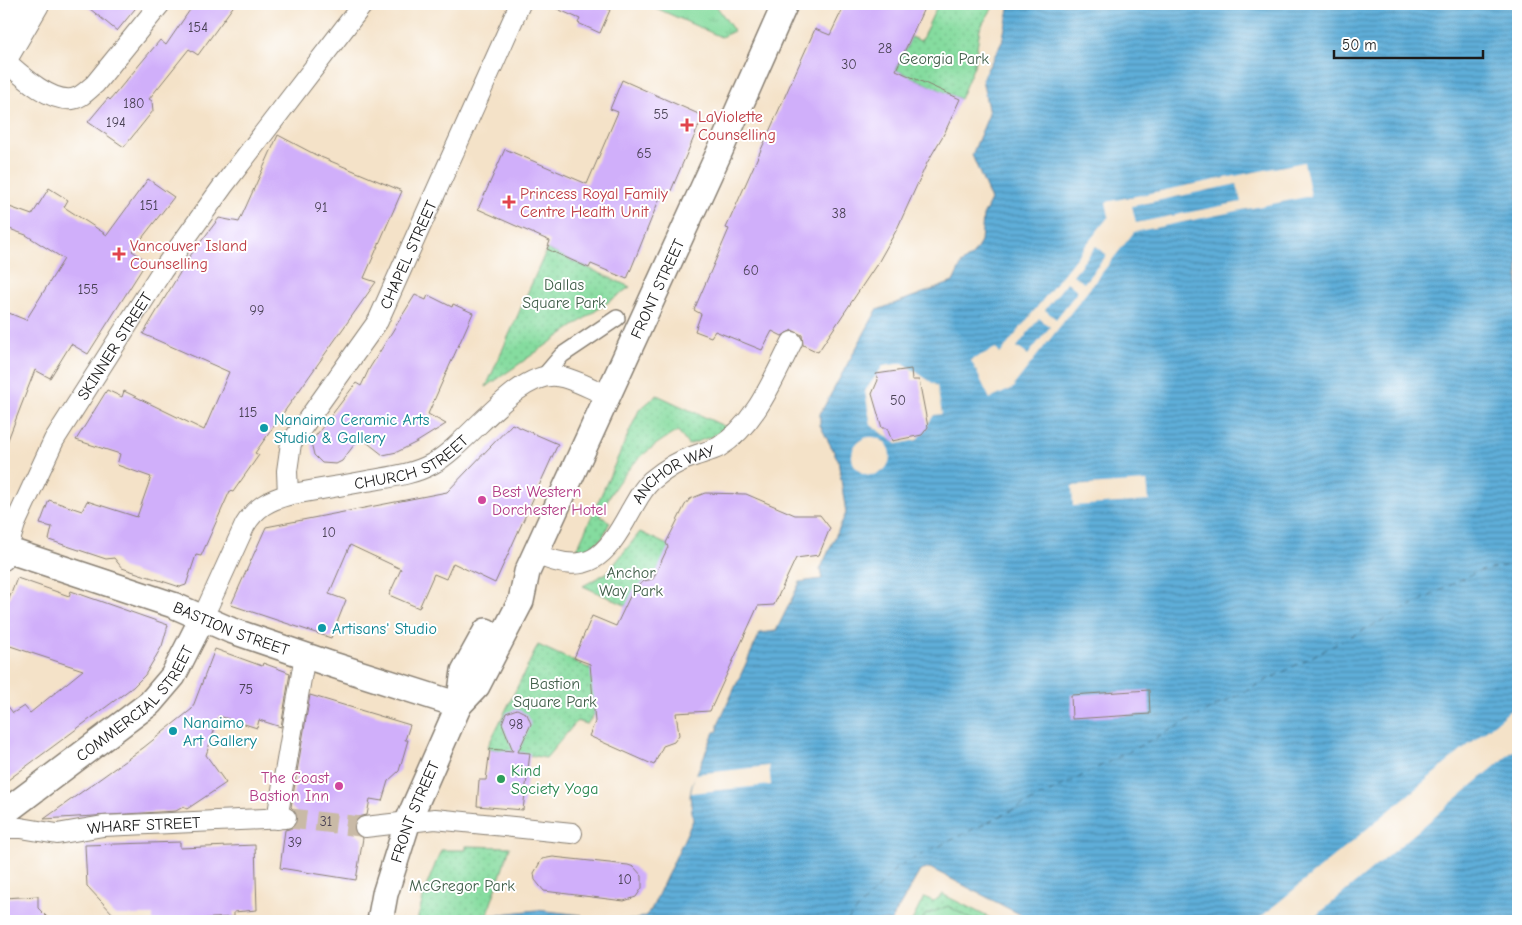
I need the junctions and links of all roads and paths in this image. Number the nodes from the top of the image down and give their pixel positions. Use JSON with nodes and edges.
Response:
{"nodes":[{"id":1,"x":6,"y":4,"type":"edge"},
{"id":2,"x":35,"y":4,"type":"edge"},
{"id":3,"x":160,"y":4,"type":"edge"},
{"id":4,"x":363,"y":4,"type":"edge"},
{"id":5,"x":520,"y":4,"type":"edge"},
{"id":6,"x":785,"y":4,"type":"edge"},
{"id":7,"x":4,"y":41,"type":"edge"},
{"id":8,"x":4,"y":59,"type":"edge"},
{"id":9,"x":617,"y":318,"type":"dead end"},
{"id":10,"x":792,"y":342,"type":"dead end"},
{"id":11,"x":544,"y":376,"type":"junction"},
{"id":12,"x":606,"y":395,"type":"junction"},
{"id":13,"x":288,"y":494,"type":"junction"},
{"id":14,"x":257,"y":509,"type":"joint"},
{"id":15,"x":5,"y":553,"type":"edge"},
{"id":16,"x":531,"y":563,"type":"junction"},
{"id":17,"x":203,"y":617,"type":"junction"},
{"id":18,"x":304,"y":655,"type":"junction"},
{"id":19,"x":459,"y":705,"type":"junction"},
{"id":20,"x":4,"y":813,"type":"edge"},
{"id":21,"x":408,"y":821,"type":"junction"},
{"id":22,"x":365,"y":827,"type":"tunnel mouth"},
{"id":23,"x":4,"y":828,"type":"edge"},
{"id":24,"x":572,"y":832,"type":"dead end"},
{"id":25,"x":380,"y":921,"type":"edge"}],
"edges":[{"from":1,"to":7,"type":"highway"},
{"from":2,"to":8,"type":"highway"},
{"from":3,"to":8,"type":"street"},
{"from":4,"to":15,"type":"street","name":"SKINNER STREET"},
{"from":5,"to":13,"type":"street","name":"CHAPEL STREET"},
{"from":6,"to":12,"type":"street","name":"FRONT STREET"},
{"from":9,"to":11,"type":"street","name":"CHURCH STREET"},
{"from":10,"to":16,"type":"street","name":"ANCHOR WAY"},
{"from":11,"to":12,"type":"street"},
{"from":11,"to":13,"type":"street","name":"CHURCH STREET"},
{"from":12,"to":16,"type":"street","name":"FRONT STREET"},
{"from":13,"to":14,"type":"street","name":"CHURCH STREET"},
{"from":14,"to":17,"type":"street","name":"COMMERCIAL STREET"},
{"from":15,"to":17,"type":"street","name":"BASTION STREET"},
{"from":16,"to":19,"type":"street","name":"FRONT STREET"},
{"from":17,"to":18,"type":"street","name":"BASTION STREET"},
{"from":17,"to":20,"type":"street","name":"COMMERCIAL STREET"},
{"from":18,"to":19,"type":"street","name":"BASTION STREET"},
{"from":18,"to":23,"type":"street","name":"WHARF STREET"},
{"from":19,"to":21,"type":"street","name":"FRONT STREET"},
{"from":21,"to":22,"type":"street"},
{"from":21,"to":24,"type":"street"},
{"from":21,"to":25,"type":"street","name":"FRONT STREET"}]}
